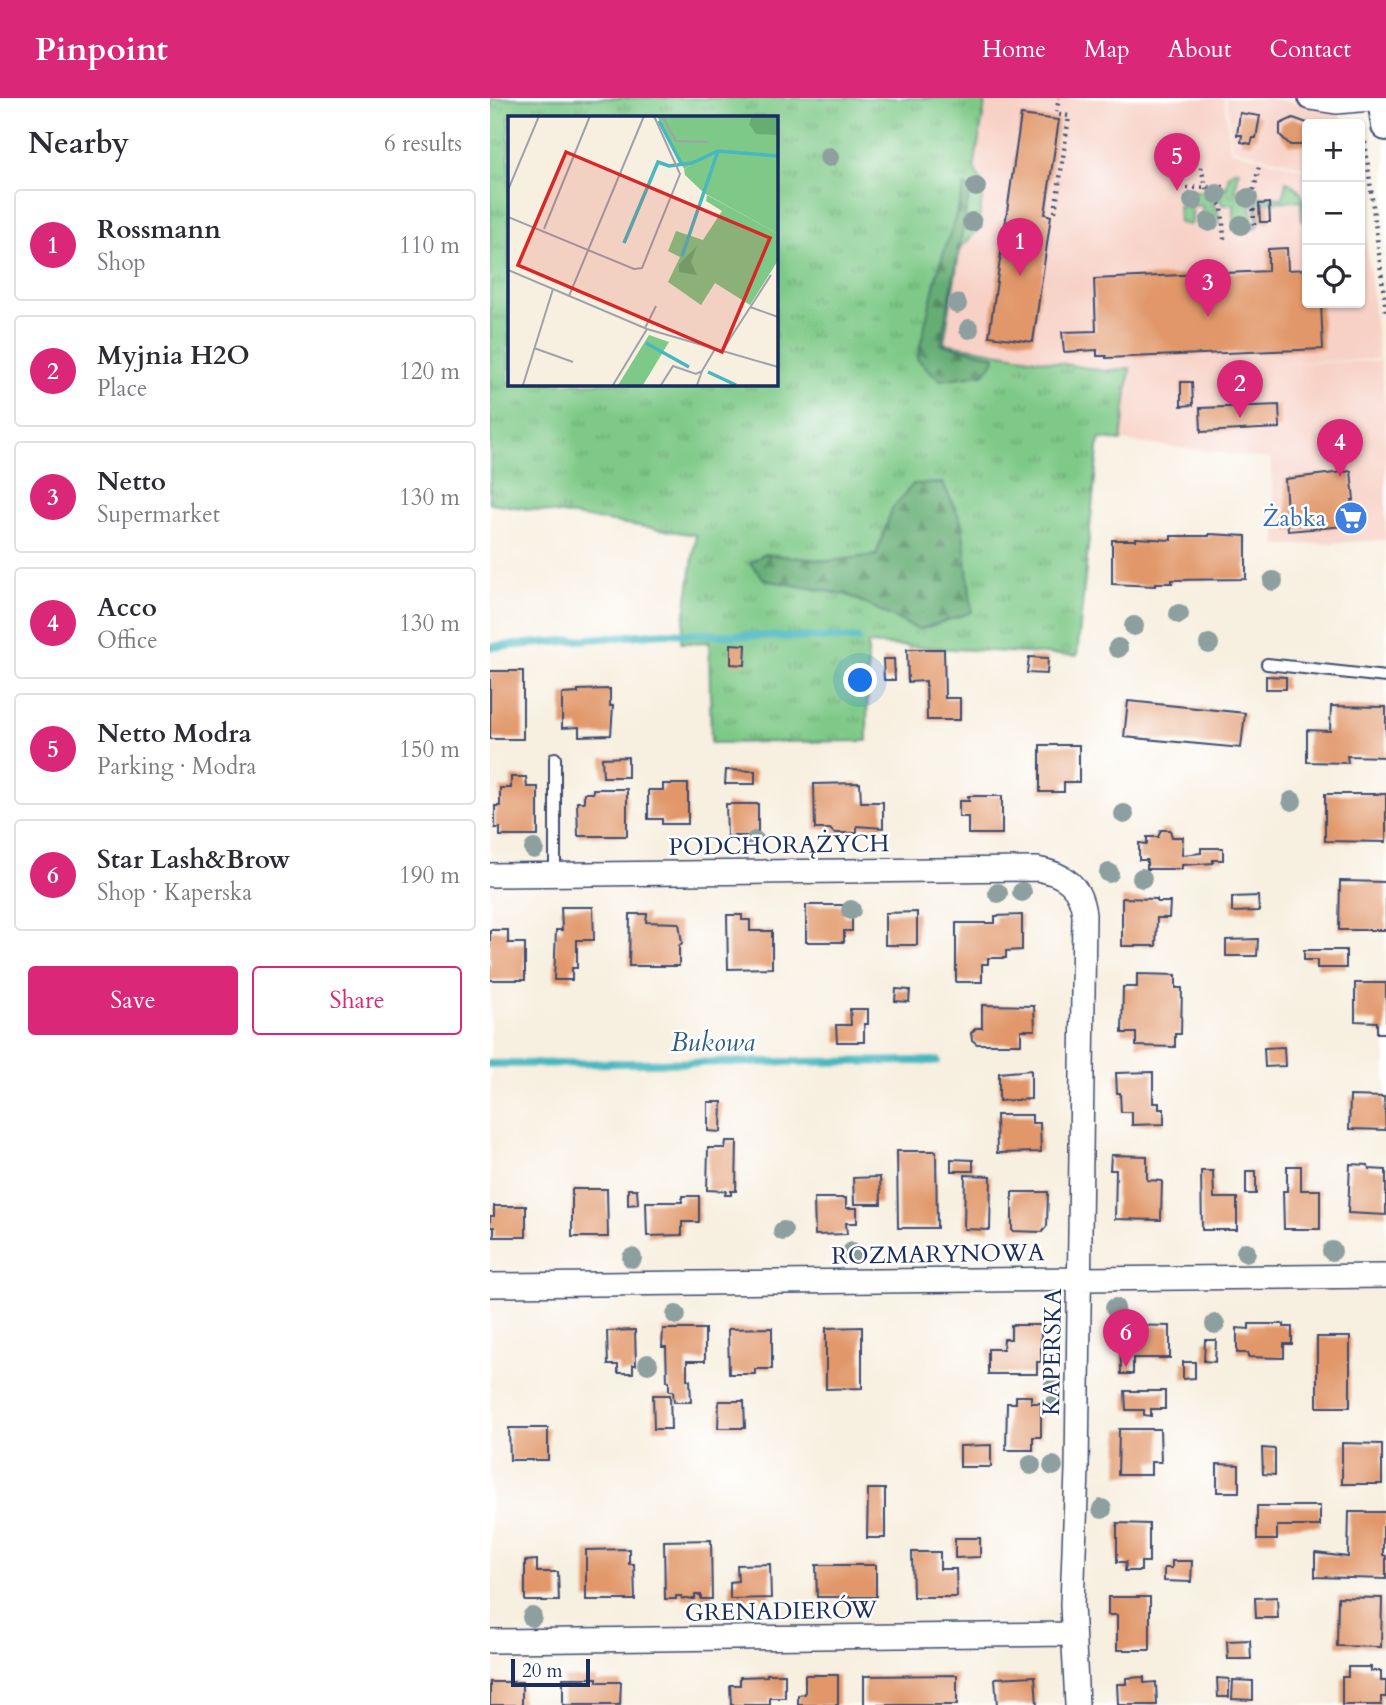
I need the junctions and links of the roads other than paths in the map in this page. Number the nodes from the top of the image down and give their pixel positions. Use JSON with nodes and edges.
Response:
{"nodes":[{"id":1,"x":1310,"y":98,"type":"edge"},
{"id":2,"x":1382,"y":98,"type":"edge"},
{"id":3,"x":1375,"y":134,"type":"edge"},
{"id":4,"x":1267,"y":664,"type":"dead end"},
{"id":5,"x":1386,"y":677,"type":"edge"},
{"id":6,"x":555,"y":758,"type":"dead end"},
{"id":7,"x":490,"y":874,"type":"edge"},
{"id":8,"x":555,"y":874,"type":"junction"},
{"id":9,"x":1066,"y":880,"type":"joint"},
{"id":10,"x":1386,"y":1276,"type":"edge"},
{"id":11,"x":1079,"y":1279,"type":"junction"},
{"id":12,"x":490,"y":1285,"type":"edge"},
{"id":13,"x":1073,"y":1634,"type":"junction"},
{"id":14,"x":490,"y":1641,"type":"edge"},
{"id":15,"x":1077,"y":1705,"type":"edge"}],
"edges":[{"from":1,"to":2,"type":"street"},
{"from":2,"to":3,"type":"street"},
{"from":4,"to":5,"type":"lane"},
{"from":6,"to":8,"type":"lane"},
{"from":7,"to":8,"type":"street","name":"PODCHORĄŻYCH"},
{"from":8,"to":9,"type":"street","name":"PODCHORĄŻYCH"},
{"from":9,"to":11,"type":"street","name":"KAPERSKA"},
{"from":10,"to":11,"type":"street","name":"ROZMARYNOWA"},
{"from":11,"to":12,"type":"street","name":"ROZMARYNOWA"},
{"from":11,"to":13,"type":"street","name":"KAPERSKA"},
{"from":13,"to":14,"type":"street","name":"GRENADIERÓW"},
{"from":13,"to":15,"type":"street","name":"KAPERSKA"}]}
